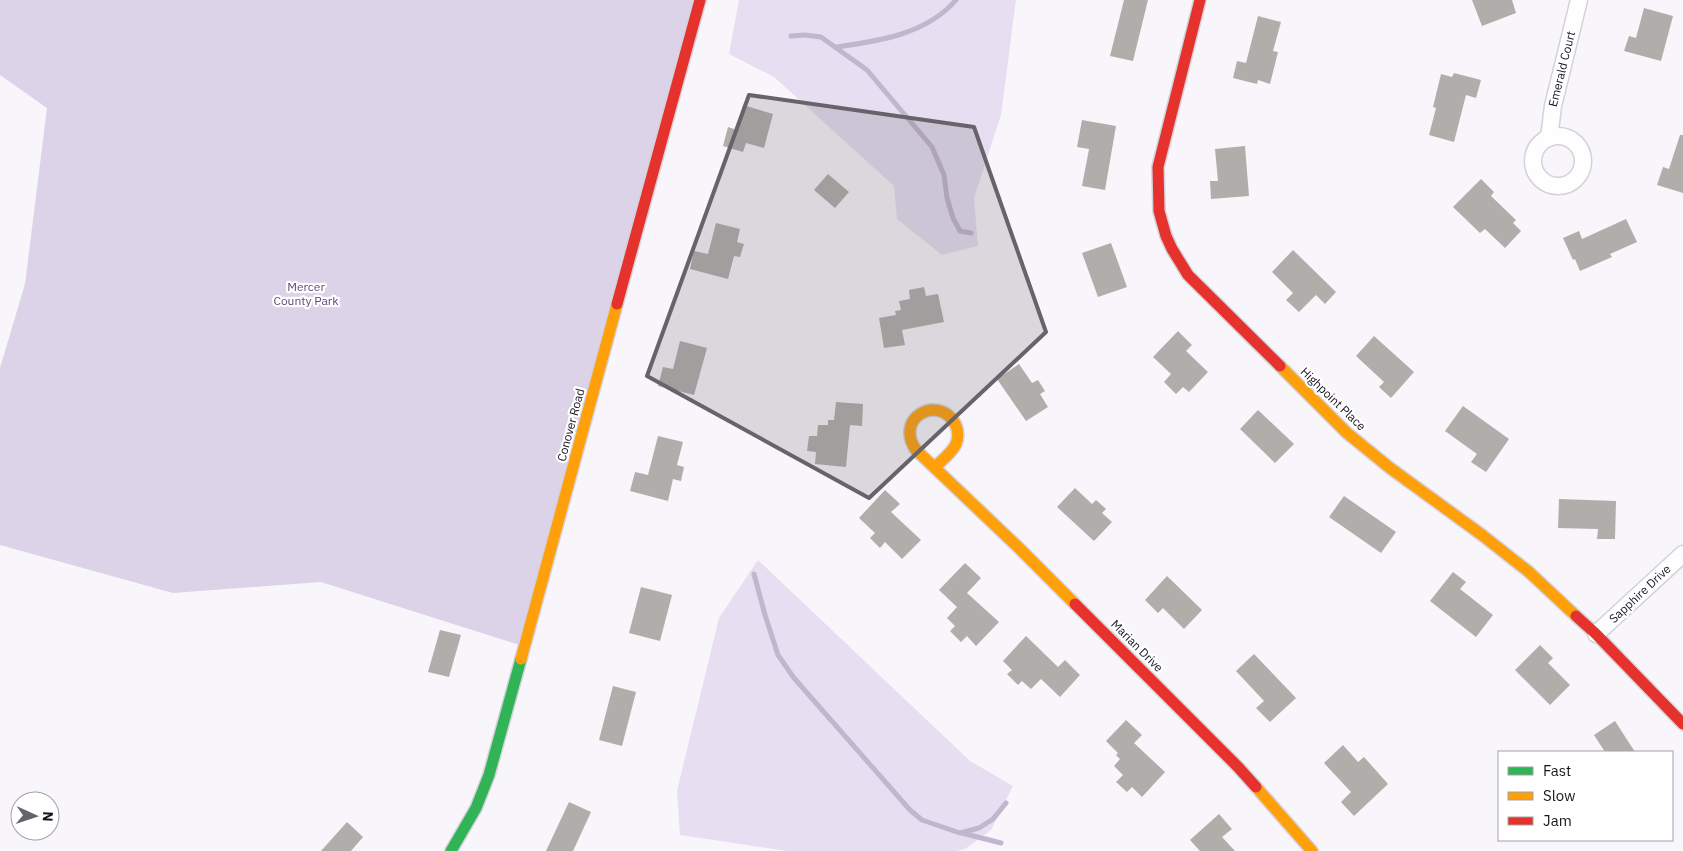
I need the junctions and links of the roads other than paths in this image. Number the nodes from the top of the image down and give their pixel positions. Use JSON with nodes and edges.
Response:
{"nodes":[{"id":1,"x":700,"y":0,"type":"edge"},
{"id":2,"x":1200,"y":0,"type":"edge"},
{"id":3,"x":1579,"y":0,"type":"edge"},
{"id":4,"x":1549,"y":138,"type":"dead end"},
{"id":5,"x":935,"y":467,"type":"junction"},
{"id":6,"x":1683,"y":554,"type":"edge"},
{"id":7,"x":1596,"y":634,"type":"junction"},
{"id":8,"x":1683,"y":724,"type":"edge"},
{"id":9,"x":451,"y":851,"type":"edge"},
{"id":10,"x":1312,"y":851,"type":"edge"}],
"edges":[{"from":1,"to":9,"type":"street","name":"Conover Road"},
{"from":2,"to":7,"type":"street","name":"Highpoint Place"},
{"from":3,"to":4,"type":"street","name":"Emerald Court"},
{"from":5,"to":5,"type":"street","name":"Marian Drive"},
{"from":5,"to":10,"type":"street","name":"Marian Drive"},
{"from":6,"to":7,"type":"street","name":"Sapphire Drive"},
{"from":7,"to":8,"type":"street","name":"Highpoint Place"}]}
